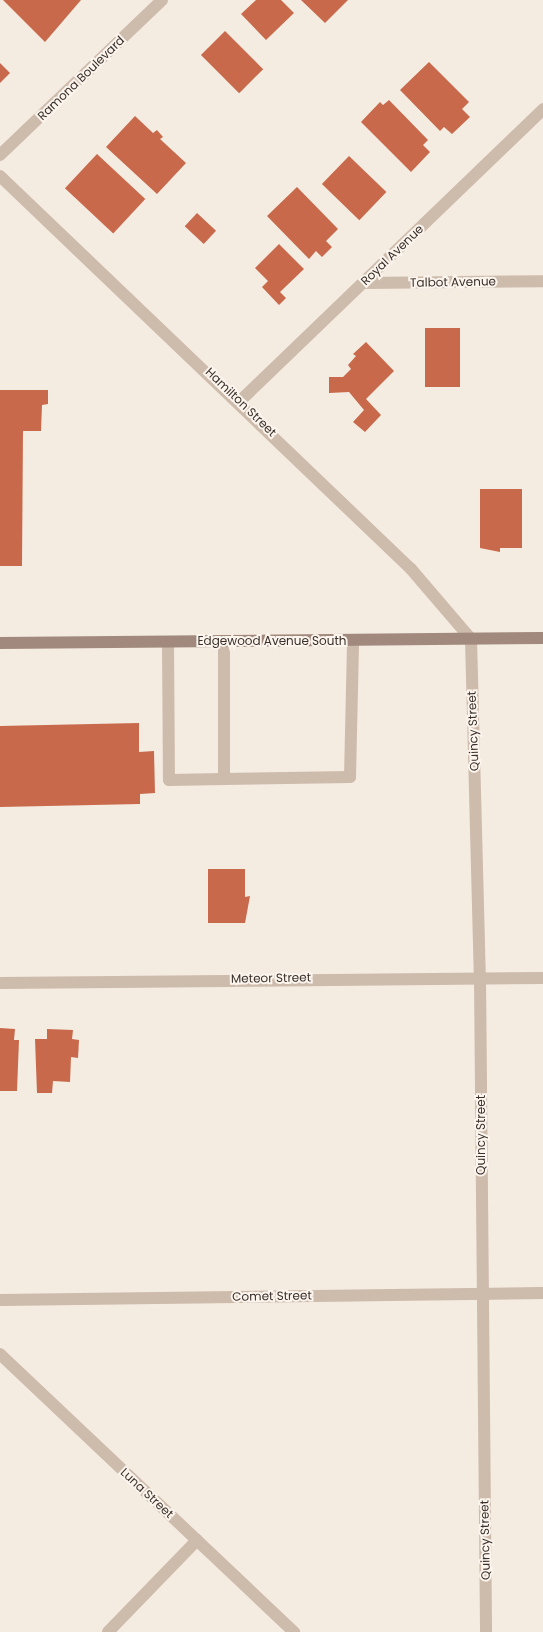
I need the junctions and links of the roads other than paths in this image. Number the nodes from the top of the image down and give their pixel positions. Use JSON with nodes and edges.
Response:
{"nodes":[{"id":1,"x":162,"y":0,"type":"edge"},
{"id":2,"x":543,"y":109,"type":"edge"},
{"id":3,"x":0,"y":155,"type":"edge"},
{"id":4,"x":0,"y":176,"type":"edge"},
{"id":5,"x":543,"y":280,"type":"edge"},
{"id":6,"x":364,"y":283,"type":"junction"},
{"id":7,"x":240,"y":401,"type":"junction"},
{"id":8,"x":543,"y":638,"type":"edge"},
{"id":9,"x":471,"y":639,"type":"junction"},
{"id":10,"x":353,"y":640,"type":"junction"},
{"id":11,"x":224,"y":641,"type":"junction"},
{"id":12,"x":168,"y":642,"type":"junction"},
{"id":13,"x":0,"y":643,"type":"edge"},
{"id":14,"x":224,"y":780,"type":"junction"},
{"id":15,"x":480,"y":978,"type":"junction"},
{"id":16,"x":543,"y":978,"type":"edge"},
{"id":17,"x":0,"y":983,"type":"edge"},
{"id":18,"x":543,"y":1293,"type":"edge"},
{"id":19,"x":482,"y":1294,"type":"junction"},
{"id":20,"x":0,"y":1300,"type":"edge"},
{"id":21,"x":0,"y":1354,"type":"edge"},
{"id":22,"x":197,"y":1540,"type":"junction"},
{"id":23,"x":108,"y":1632,"type":"edge"},
{"id":24,"x":294,"y":1632,"type":"edge"},
{"id":25,"x":486,"y":1632,"type":"edge"}],
"edges":[{"from":1,"to":3,"type":"street","name":"Ramona Boulevard"},
{"from":2,"to":6,"type":"street","name":"Royal Avenue"},
{"from":4,"to":7,"type":"street","name":"Hamilton Street"},
{"from":5,"to":6,"type":"street","name":"Talbot Avenue"},
{"from":6,"to":7,"type":"street","name":"Royal Avenue"},
{"from":7,"to":9,"type":"street","name":"Hamilton Street"},
{"from":8,"to":9,"type":"main road","name":"Edgewood Avenue South"},
{"from":9,"to":10,"type":"main road","name":"Edgewood Avenue South"},
{"from":9,"to":15,"type":"street","name":"Quincy Street"},
{"from":10,"to":11,"type":"main road","name":"Edgewood Avenue South"},
{"from":10,"to":14,"type":"street"},
{"from":11,"to":12,"type":"main road","name":"Edgewood Avenue South"},
{"from":11,"to":14,"type":"street"},
{"from":12,"to":13,"type":"main road","name":"Edgewood Avenue South"},
{"from":12,"to":14,"type":"street"},
{"from":15,"to":16,"type":"street","name":"Meteor Street"},
{"from":15,"to":17,"type":"street","name":"Meteor Street"},
{"from":15,"to":19,"type":"street","name":"Quincy Street"},
{"from":18,"to":19,"type":"street","name":"Comet Street"},
{"from":19,"to":20,"type":"street","name":"Comet Street"},
{"from":19,"to":25,"type":"street","name":"Quincy Street"},
{"from":21,"to":22,"type":"street","name":"Luna Street"},
{"from":22,"to":23,"type":"street"},
{"from":22,"to":24,"type":"street","name":"Luna Street"}]}
